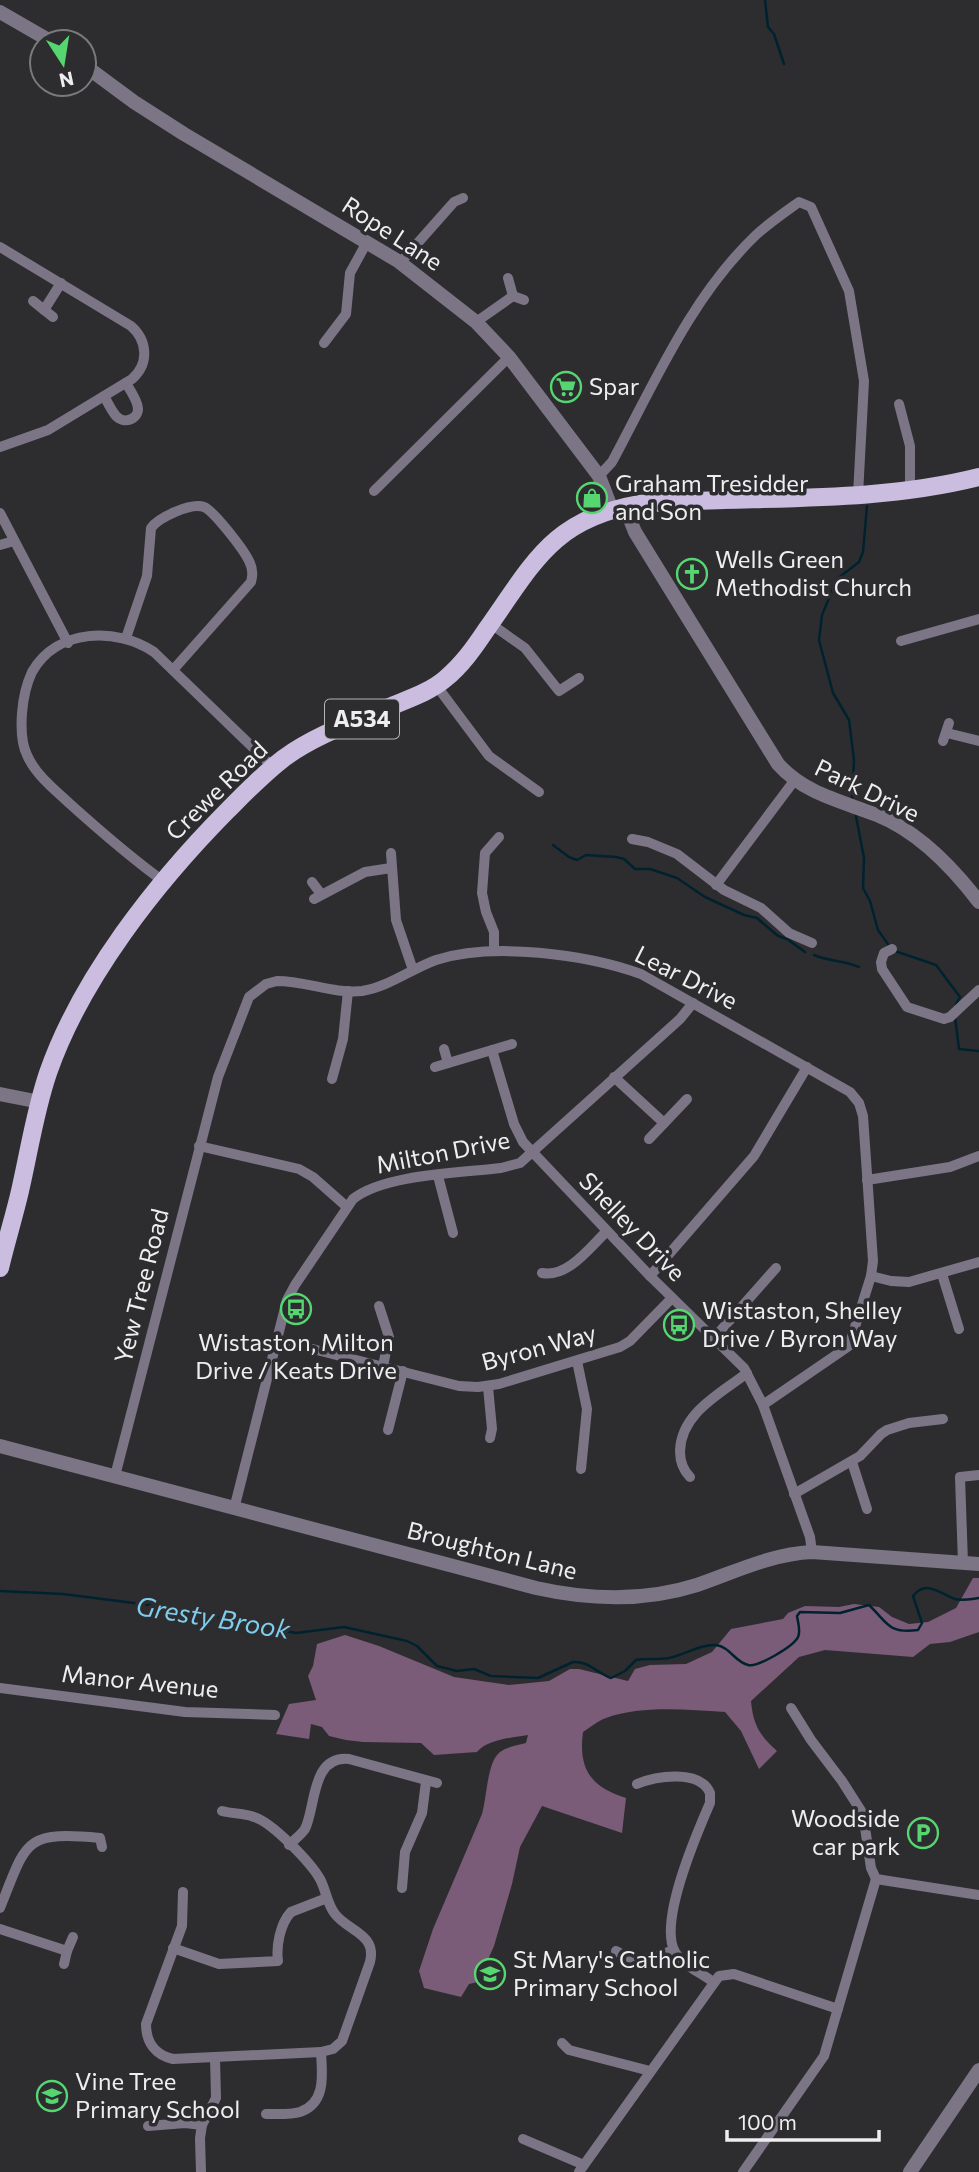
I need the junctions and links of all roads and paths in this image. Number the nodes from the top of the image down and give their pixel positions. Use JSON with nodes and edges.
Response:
{"nodes":[{"id":1,"x":0,"y":12,"type":"edge"},
{"id":2,"x":28,"y":28,"type":"edge"},
{"id":3,"x":98,"y":75,"type":"edge"},
{"id":4,"x":463,"y":198,"type":"dead end"},
{"id":5,"x":367,"y":242,"type":"junction"},
{"id":6,"x":0,"y":247,"type":"edge"},
{"id":7,"x":400,"y":262,"type":"junction"},
{"id":8,"x":508,"y":278,"type":"dead end"},
{"id":9,"x":61,"y":283,"type":"junction"},
{"id":10,"x":33,"y":301,"type":"dead end"},
{"id":11,"x":476,"y":322,"type":"junction"},
{"id":12,"x":324,"y":343,"type":"dead end"},
{"id":13,"x":509,"y":357,"type":"junction"},
{"id":14,"x":126,"y":383,"type":"junction"},
{"id":15,"x":104,"y":396,"type":"junction"},
{"id":16,"x":899,"y":404,"type":"dead end"},
{"id":17,"x":0,"y":447,"type":"edge"},
{"id":18,"x":599,"y":476,"type":"junction"},
{"id":19,"x":979,"y":477,"type":"edge"},
{"id":20,"x":374,"y":491,"type":"dead end"},
{"id":21,"x":910,"y":491,"type":"junction"},
{"id":22,"x":858,"y":495,"type":"junction"},
{"id":23,"x":618,"y":508,"type":"junction"},
{"id":24,"x":0,"y":513,"type":"edge"},
{"id":25,"x":14,"y":541,"type":"junction"},
{"id":26,"x":0,"y":545,"type":"edge"},
{"id":27,"x":979,"y":619,"type":"edge"},
{"id":28,"x":491,"y":624,"type":"junction"},
{"id":29,"x":125,"y":638,"type":"junction"},
{"id":30,"x":901,"y":641,"type":"dead end"},
{"id":31,"x":68,"y":643,"type":"junction"},
{"id":32,"x":173,"y":670,"type":"junction"},
{"id":33,"x":579,"y":678,"type":"dead end"},
{"id":34,"x":436,"y":685,"type":"junction"},
{"id":35,"x":946,"y":733,"type":"dead end"},
{"id":36,"x":979,"y":741,"type":"edge"},
{"id":37,"x":273,"y":767,"type":"junction"},
{"id":38,"x":794,"y":781,"type":"junction"},
{"id":39,"x":539,"y":792,"type":"dead end"},
{"id":40,"x":493,"y":838,"type":"dead end"},
{"id":41,"x":632,"y":839,"type":"dead end"},
{"id":42,"x":391,"y":853,"type":"dead end"},
{"id":43,"x":391,"y":868,"type":"junction"},
{"id":44,"x":163,"y":881,"type":"junction"},
{"id":45,"x":312,"y":882,"type":"dead end"},
{"id":46,"x":716,"y":885,"type":"junction"},
{"id":47,"x":979,"y":902,"type":"edge"},
{"id":48,"x":813,"y":943,"type":"dead end"},
{"id":49,"x":892,"y":949,"type":"dead end"},
{"id":50,"x":494,"y":951,"type":"junction"},
{"id":51,"x":413,"y":970,"type":"junction"},
{"id":52,"x":979,"y":990,"type":"edge"},
{"id":53,"x":348,"y":991,"type":"junction"},
{"id":54,"x":692,"y":1003,"type":"junction"},
{"id":55,"x":512,"y":1044,"type":"dead end"},
{"id":56,"x":444,"y":1049,"type":"dead end"},
{"id":57,"x":492,"y":1051,"type":"junction"},
{"id":58,"x":448,"y":1063,"type":"junction"},
{"id":59,"x":435,"y":1066,"type":"dead end"},
{"id":60,"x":807,"y":1067,"type":"junction"},
{"id":61,"x":614,"y":1077,"type":"junction"},
{"id":62,"x":332,"y":1079,"type":"dead end"},
{"id":63,"x":0,"y":1094,"type":"edge"},
{"id":64,"x":687,"y":1099,"type":"dead end"},
{"id":65,"x":40,"y":1102,"type":"junction"},
{"id":66,"x":210,"y":1106,"type":"joint"},
{"id":67,"x":664,"y":1123,"type":"junction"},
{"id":68,"x":649,"y":1139,"type":"dead end"},
{"id":69,"x":199,"y":1146,"type":"junction"},
{"id":70,"x":531,"y":1152,"type":"junction"},
{"id":71,"x":979,"y":1156,"type":"edge"},
{"id":72,"x":438,"y":1176,"type":"junction"},
{"id":73,"x":867,"y":1180,"type":"junction"},
{"id":74,"x":348,"y":1207,"type":"junction"},
{"id":75,"x":607,"y":1231,"type":"junction"},
{"id":76,"x":453,"y":1233,"type":"dead end"},
{"id":77,"x":979,"y":1262,"type":"edge"},
{"id":78,"x":0,"y":1268,"type":"edge"},
{"id":79,"x":776,"y":1268,"type":"dead end"},
{"id":80,"x":542,"y":1273,"type":"dead end"},
{"id":81,"x":942,"y":1273,"type":"junction"},
{"id":82,"x":650,"y":1276,"type":"junction"},
{"id":83,"x":871,"y":1276,"type":"junction"},
{"id":84,"x":672,"y":1298,"type":"junction"},
{"id":85,"x":378,"y":1312,"type":"dead end"},
{"id":86,"x":959,"y":1329,"type":"dead end"},
{"id":87,"x":714,"y":1338,"type":"junction"},
{"id":88,"x":277,"y":1340,"type":"junction"},
{"id":89,"x":578,"y":1361,"type":"junction"},
{"id":90,"x":383,"y":1366,"type":"junction"},
{"id":91,"x":403,"y":1371,"type":"junction"},
{"id":92,"x":747,"y":1373,"type":"junction"},
{"id":93,"x":488,"y":1387,"type":"junction"},
{"id":94,"x":762,"y":1405,"type":"junction"},
{"id":95,"x":943,"y":1419,"type":"dead end"},
{"id":96,"x":388,"y":1430,"type":"dead end"},
{"id":97,"x":489,"y":1438,"type":"dead end"},
{"id":98,"x":0,"y":1446,"type":"edge"},
{"id":99,"x":852,"y":1462,"type":"junction"},
{"id":100,"x":580,"y":1469,"type":"dead end"},
{"id":101,"x":684,"y":1475,"type":"dead end"},
{"id":102,"x":979,"y":1475,"type":"edge"},
{"id":103,"x":115,"y":1476,"type":"junction"},
{"id":104,"x":794,"y":1494,"type":"junction"},
{"id":105,"x":234,"y":1509,"type":"junction"},
{"id":106,"x":867,"y":1509,"type":"dead end"},
{"id":107,"x":812,"y":1552,"type":"junction"},
{"id":108,"x":963,"y":1563,"type":"junction"},
{"id":109,"x":979,"y":1564,"type":"edge"},
{"id":110,"x":0,"y":1688,"type":"edge"},
{"id":111,"x":791,"y":1708,"type":"dead end"},
{"id":112,"x":275,"y":1715,"type":"dead end"},
{"id":113,"x":637,"y":1784,"type":"dead end"},
{"id":114,"x":222,"y":1811,"type":"dead end"},
{"id":115,"x":102,"y":1838,"type":"dead end"},
{"id":116,"x":289,"y":1845,"type":"junction"},
{"id":117,"x":876,"y":1879,"type":"junction"},
{"id":118,"x":402,"y":1888,"type":"dead end"},
{"id":119,"x":183,"y":1892,"type":"dead end"},
{"id":120,"x":979,"y":1895,"type":"edge"},
{"id":121,"x":327,"y":1898,"type":"junction"},
{"id":122,"x":0,"y":1908,"type":"edge"},
{"id":123,"x":0,"y":1928,"type":"edge"},
{"id":124,"x":73,"y":1937,"type":"dead end"},
{"id":125,"x":173,"y":1948,"type":"junction"},
{"id":126,"x":674,"y":1950,"type":"junction"},
{"id":127,"x":67,"y":1951,"type":"junction"},
{"id":128,"x":616,"y":1951,"type":"dead end"},
{"id":129,"x":278,"y":1961,"type":"junction"},
{"id":130,"x":64,"y":1964,"type":"dead end"},
{"id":131,"x":290,"y":1965,"type":"dead end"},
{"id":132,"x":713,"y":1982,"type":"junction"},
{"id":133,"x":838,"y":2009,"type":"junction"},
{"id":134,"x":562,"y":2043,"type":"dead end"},
{"id":135,"x":321,"y":2052,"type":"junction"},
{"id":136,"x":215,"y":2057,"type":"junction"},
{"id":137,"x":979,"y":2070,"type":"edge"},
{"id":138,"x":650,"y":2071,"type":"junction"},
{"id":139,"x":266,"y":2114,"type":"dead end"},
{"id":140,"x":202,"y":2125,"type":"junction"},
{"id":141,"x":148,"y":2126,"type":"dead end"},
{"id":142,"x":523,"y":2139,"type":"dead end"},
{"id":143,"x":582,"y":2169,"type":"edge"},
{"id":144,"x":201,"y":2172,"type":"edge"},
{"id":145,"x":743,"y":2172,"type":"edge"},
{"id":146,"x":910,"y":2172,"type":"edge"}],
"edges":[{"from":1,"to":2,"type":"street"},
{"from":3,"to":5,"type":"street","name":"Rope Lane"},
{"from":4,"to":7,"type":"street"},
{"from":5,"to":7,"type":"street","name":"Rope Lane"},
{"from":5,"to":12,"type":"street"},
{"from":6,"to":9,"type":"street"},
{"from":7,"to":11,"type":"street","name":"Rope Lane"},
{"from":8,"to":11,"type":"street"},
{"from":9,"to":10,"type":"street"},
{"from":9,"to":14,"type":"street"},
{"from":11,"to":13,"type":"street","name":"Rope Lane"},
{"from":13,"to":18,"type":"street","name":"Rope Lane"},
{"from":13,"to":20,"type":"street"},
{"from":14,"to":15,"type":"street"},
{"from":14,"to":15,"type":"street"},
{"from":15,"to":17,"type":"street"},
{"from":16,"to":21,"type":"street"},
{"from":18,"to":22,"type":"street"},
{"from":18,"to":23,"type":"street","name":"Rope Lane"},
{"from":19,"to":21,"type":"main road","name":"Crewe Road","number":"A534"},
{"from":21,"to":22,"type":"main road","name":"Crewe Road","number":"A534"},
{"from":22,"to":23,"type":"main road","name":"Crewe Road","number":"A534"},
{"from":23,"to":28,"type":"main road","name":"Crewe Road","number":"A534"},
{"from":23,"to":38,"type":"street","name":"Rope Lane"},
{"from":24,"to":25,"type":"street"},
{"from":25,"to":26,"type":"street"},
{"from":25,"to":31,"type":"street"},
{"from":27,"to":30,"type":"street"},
{"from":28,"to":33,"type":"street"},
{"from":28,"to":34,"type":"main road","name":"Crewe Road","number":"A534"},
{"from":29,"to":31,"type":"street"},
{"from":29,"to":32,"type":"street"},
{"from":29,"to":32,"type":"street"},
{"from":31,"to":44,"type":"street"},
{"from":32,"to":37,"type":"street"},
{"from":34,"to":37,"type":"main road","name":"Crewe Road","number":"A534"},
{"from":34,"to":39,"type":"street"},
{"from":35,"to":36,"type":"street"},
{"from":37,"to":44,"type":"main road","name":"Crewe Road","number":"A534"},
{"from":38,"to":46,"type":"street"},
{"from":38,"to":47,"type":"street","name":"Park Drive"},
{"from":40,"to":50,"type":"street"},
{"from":41,"to":46,"type":"street"},
{"from":42,"to":43,"type":"street"},
{"from":43,"to":45,"type":"street"},
{"from":43,"to":51,"type":"street"},
{"from":44,"to":65,"type":"main road","name":"Crewe Road","number":"A534"},
{"from":46,"to":48,"type":"street"},
{"from":49,"to":52,"type":"street"},
{"from":50,"to":51,"type":"street","name":"Lear Drive"},
{"from":50,"to":54,"type":"street","name":"Lear Drive"},
{"from":51,"to":53,"type":"street","name":"Lear Drive"},
{"from":53,"to":62,"type":"street"},
{"from":53,"to":66,"type":"street","name":"Lear Drive"},
{"from":54,"to":60,"type":"street","name":"Lear Drive"},
{"from":54,"to":61,"type":"street","name":"Milton Drive"},
{"from":55,"to":57,"type":"street"},
{"from":56,"to":58,"type":"street"},
{"from":57,"to":58,"type":"street"},
{"from":57,"to":70,"type":"street","name":"Shelley Drive"},
{"from":58,"to":59,"type":"street"},
{"from":60,"to":73,"type":"street","name":"Lear Drive"},
{"from":60,"to":82,"type":"street"},
{"from":61,"to":67,"type":"street"},
{"from":61,"to":70,"type":"street","name":"Milton Drive"},
{"from":63,"to":65,"type":"street"},
{"from":64,"to":67,"type":"street"},
{"from":65,"to":78,"type":"main road","name":"Crewe Road","number":"A534"},
{"from":66,"to":69,"type":"street","name":"Yew Tree Road"},
{"from":67,"to":68,"type":"street"},
{"from":69,"to":74,"type":"street"},
{"from":69,"to":103,"type":"street","name":"Yew Tree Road"},
{"from":70,"to":72,"type":"street","name":"Milton Drive"},
{"from":70,"to":75,"type":"street","name":"Shelley Drive"},
{"from":71,"to":73,"type":"street"},
{"from":72,"to":74,"type":"street","name":"Milton Drive"},
{"from":72,"to":76,"type":"street"},
{"from":73,"to":83,"type":"street","name":"Lear Drive"},
{"from":74,"to":88,"type":"street","name":"Milton Drive"},
{"from":75,"to":80,"type":"street"},
{"from":75,"to":82,"type":"street","name":"Shelley Drive"},
{"from":77,"to":81,"type":"street"},
{"from":79,"to":87,"type":"street"},
{"from":81,"to":83,"type":"street"},
{"from":81,"to":86,"type":"street"},
{"from":82,"to":84,"type":"street","name":"Shelley Drive"},
{"from":83,"to":94,"type":"street","name":"Lear Drive"},
{"from":84,"to":87,"type":"street","name":"Shelley Drive"},
{"from":84,"to":89,"type":"street","name":"Byron Way"},
{"from":85,"to":90,"type":"street"},
{"from":87,"to":92,"type":"street","name":"Shelley Drive"},
{"from":88,"to":90,"type":"street","name":"Byron Way"},
{"from":88,"to":105,"type":"street","name":"Milton Drive"},
{"from":89,"to":93,"type":"street","name":"Byron Way"},
{"from":89,"to":100,"type":"street"},
{"from":90,"to":91,"type":"street","name":"Byron Way"},
{"from":91,"to":93,"type":"street","name":"Byron Way"},
{"from":91,"to":96,"type":"street"},
{"from":92,"to":94,"type":"street","name":"Shelley Drive"},
{"from":92,"to":101,"type":"street"},
{"from":93,"to":97,"type":"street"},
{"from":94,"to":104,"type":"street","name":"Shelley Drive"},
{"from":95,"to":99,"type":"street"},
{"from":98,"to":103,"type":"street","name":"Broughton Lane"},
{"from":99,"to":104,"type":"street"},
{"from":99,"to":106,"type":"street"},
{"from":102,"to":108,"type":"street"},
{"from":103,"to":105,"type":"street","name":"Broughton Lane"},
{"from":104,"to":107,"type":"street","name":"Shelley Drive"},
{"from":105,"to":107,"type":"street","name":"Broughton Lane"},
{"from":107,"to":108,"type":"street","name":"Broughton Lane"},
{"from":108,"to":109,"type":"street","name":"Broughton Lane"},
{"from":110,"to":112,"type":"street","name":"Manor Avenue"},
{"from":111,"to":117,"type":"street"},
{"from":113,"to":126,"type":"street"},
{"from":114,"to":116,"type":"street"},
{"from":115,"to":122,"type":"street"},
{"from":116,"to":118,"type":"street"},
{"from":116,"to":121,"type":"street"},
{"from":117,"to":120,"type":"street"},
{"from":117,"to":133,"type":"street"},
{"from":119,"to":125,"type":"street"},
{"from":121,"to":129,"type":"street"},
{"from":121,"to":135,"type":"street"},
{"from":123,"to":127,"type":"street"},
{"from":124,"to":127,"type":"street"},
{"from":125,"to":129,"type":"street"},
{"from":125,"to":136,"type":"street"},
{"from":126,"to":128,"type":"street"},
{"from":126,"to":132,"type":"street"},
{"from":127,"to":130,"type":"street"},
{"from":129,"to":131,"type":"street"},
{"from":132,"to":133,"type":"street"},
{"from":132,"to":138,"type":"street"},
{"from":133,"to":145,"type":"street"},
{"from":134,"to":138,"type":"street"},
{"from":135,"to":136,"type":"street"},
{"from":135,"to":139,"type":"street"},
{"from":136,"to":140,"type":"street"},
{"from":137,"to":146,"type":"street"},
{"from":138,"to":143,"type":"street"},
{"from":140,"to":141,"type":"street"},
{"from":140,"to":144,"type":"street"},
{"from":142,"to":143,"type":"street"}]}
